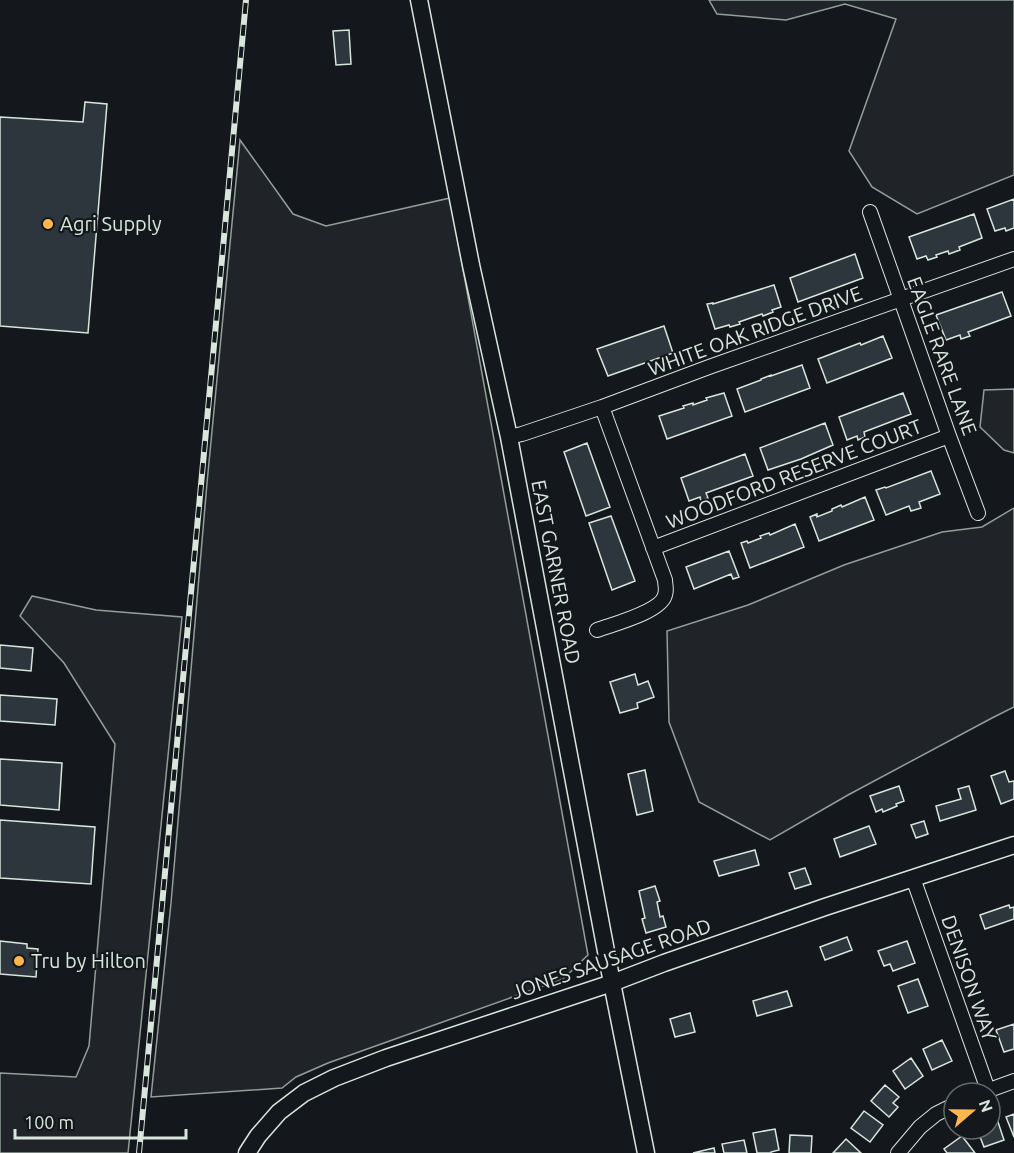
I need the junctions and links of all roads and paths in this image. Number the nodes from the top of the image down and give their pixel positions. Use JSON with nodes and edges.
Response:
{"nodes":[{"id":1,"x":419,"y":0,"type":"edge"},
{"id":2,"x":870,"y":212,"type":"dead end"},
{"id":3,"x":1014,"y":259,"type":"edge"},
{"id":4,"x":901,"y":300,"type":"junction"},
{"id":5,"x":602,"y":407,"type":"junction"},
{"id":6,"x":949,"y":436,"type":"junction"},
{"id":7,"x":509,"y":437,"type":"junction"},
{"id":8,"x":978,"y":513,"type":"dead end"},
{"id":9,"x":653,"y":548,"type":"junction"},
{"id":10,"x":597,"y":630,"type":"dead end"},
{"id":11,"x":1014,"y":845,"type":"edge"},
{"id":12,"x":913,"y":878,"type":"junction"},
{"id":13,"x":612,"y":983,"type":"junction"},
{"id":14,"x":980,"y":1081,"type":"edge"},
{"id":15,"x":942,"y":1111,"type":"edge"},
{"id":16,"x":247,"y":1153,"type":"edge"},
{"id":17,"x":646,"y":1153,"type":"edge"},
{"id":18,"x":898,"y":1153,"type":"edge"}],
"edges":[{"from":1,"to":7,"type":"main road","name":"EAST GARNER ROAD"},
{"from":2,"to":4,"type":"street","name":"EAGLE RARE LANE"},
{"from":3,"to":4,"type":"street","name":"WHITE OAK RIDGE DRIVE"},
{"from":4,"to":5,"type":"street","name":"WHITE OAK RIDGE DRIVE"},
{"from":4,"to":6,"type":"street","name":"EAGLE RARE LANE"},
{"from":5,"to":7,"type":"street","name":"WHITE OAK RIDGE DRIVE"},
{"from":5,"to":9,"type":"street"},
{"from":6,"to":8,"type":"street","name":"EAGLE RARE LANE"},
{"from":6,"to":9,"type":"street","name":"WOODFORD RESERVE COURT"},
{"from":7,"to":13,"type":"main road","name":"EAST GARNER ROAD"},
{"from":9,"to":10,"type":"street"},
{"from":11,"to":12,"type":"main road","name":"JONES SAUSAGE ROAD"},
{"from":12,"to":13,"type":"main road","name":"JONES SAUSAGE ROAD"},
{"from":12,"to":14,"type":"street","name":"DENISON WAY"},
{"from":13,"to":16,"type":"main road","name":"JONES SAUSAGE ROAD"},
{"from":13,"to":17,"type":"main road","name":"EAST GARNER ROAD"},
{"from":15,"to":18,"type":"street"}]}
